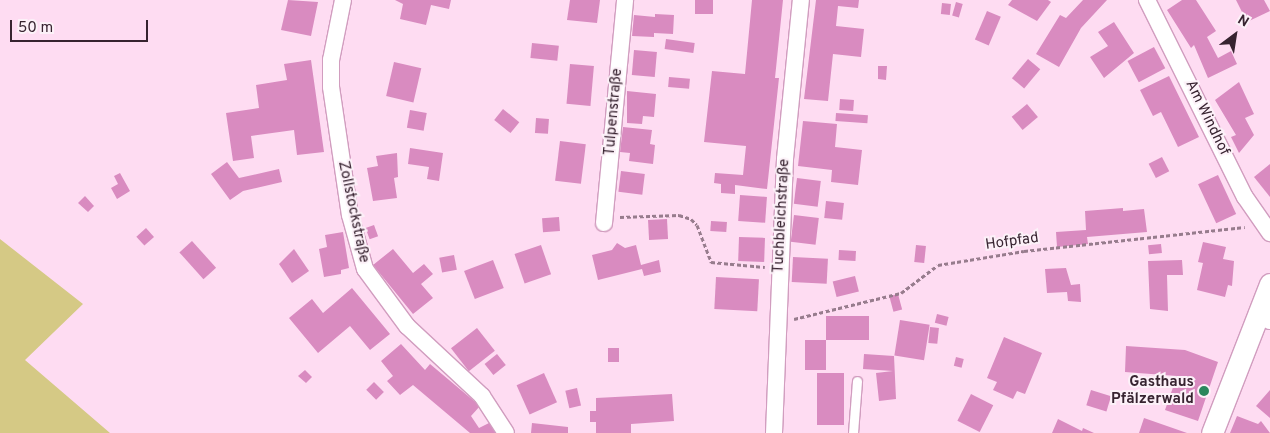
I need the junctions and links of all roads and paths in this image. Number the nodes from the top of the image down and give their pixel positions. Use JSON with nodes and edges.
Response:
{"nodes":[{"id":1,"x":343,"y":0,"type":"edge"},
{"id":2,"x":625,"y":0,"type":"edge"},
{"id":3,"x":801,"y":0,"type":"edge"},
{"id":4,"x":1147,"y":0,"type":"edge"},
{"id":5,"x":604,"y":220,"type":"joint"},
{"id":6,"x":1266,"y":229,"type":"edge"},
{"id":7,"x":779,"y":268,"type":"junction"},
{"id":8,"x":1270,"y":284,"type":"edge"},
{"id":9,"x":1264,"y":317,"type":"edge"},
{"id":10,"x":776,"y":322,"type":"junction"},
{"id":11,"x":857,"y":381,"type":"dead end"},
{"id":12,"x":506,"y":433,"type":"edge"},
{"id":13,"x":774,"y":433,"type":"edge"},
{"id":14,"x":853,"y":433,"type":"edge"},
{"id":15,"x":1212,"y":433,"type":"edge"}],
"edges":[{"from":1,"to":12,"type":"street","name":"Zollstockstraße"},
{"from":2,"to":5,"type":"street","name":"Tulpenstraße"},
{"from":3,"to":7,"type":"street","name":"Tuchbleichstraße"},
{"from":4,"to":6,"type":"street","name":"Am Windhof"},
{"from":5,"to":7,"type":"path"},
{"from":6,"to":10,"type":"path","name":"Hofpfad"},
{"from":7,"to":10,"type":"street","name":"Tuchbleichstraße"},
{"from":8,"to":9,"type":"street"},
{"from":9,"to":15,"type":"street"},
{"from":10,"to":13,"type":"street","name":"Tuchbleichstraße"},
{"from":11,"to":14,"type":"lane"}]}
